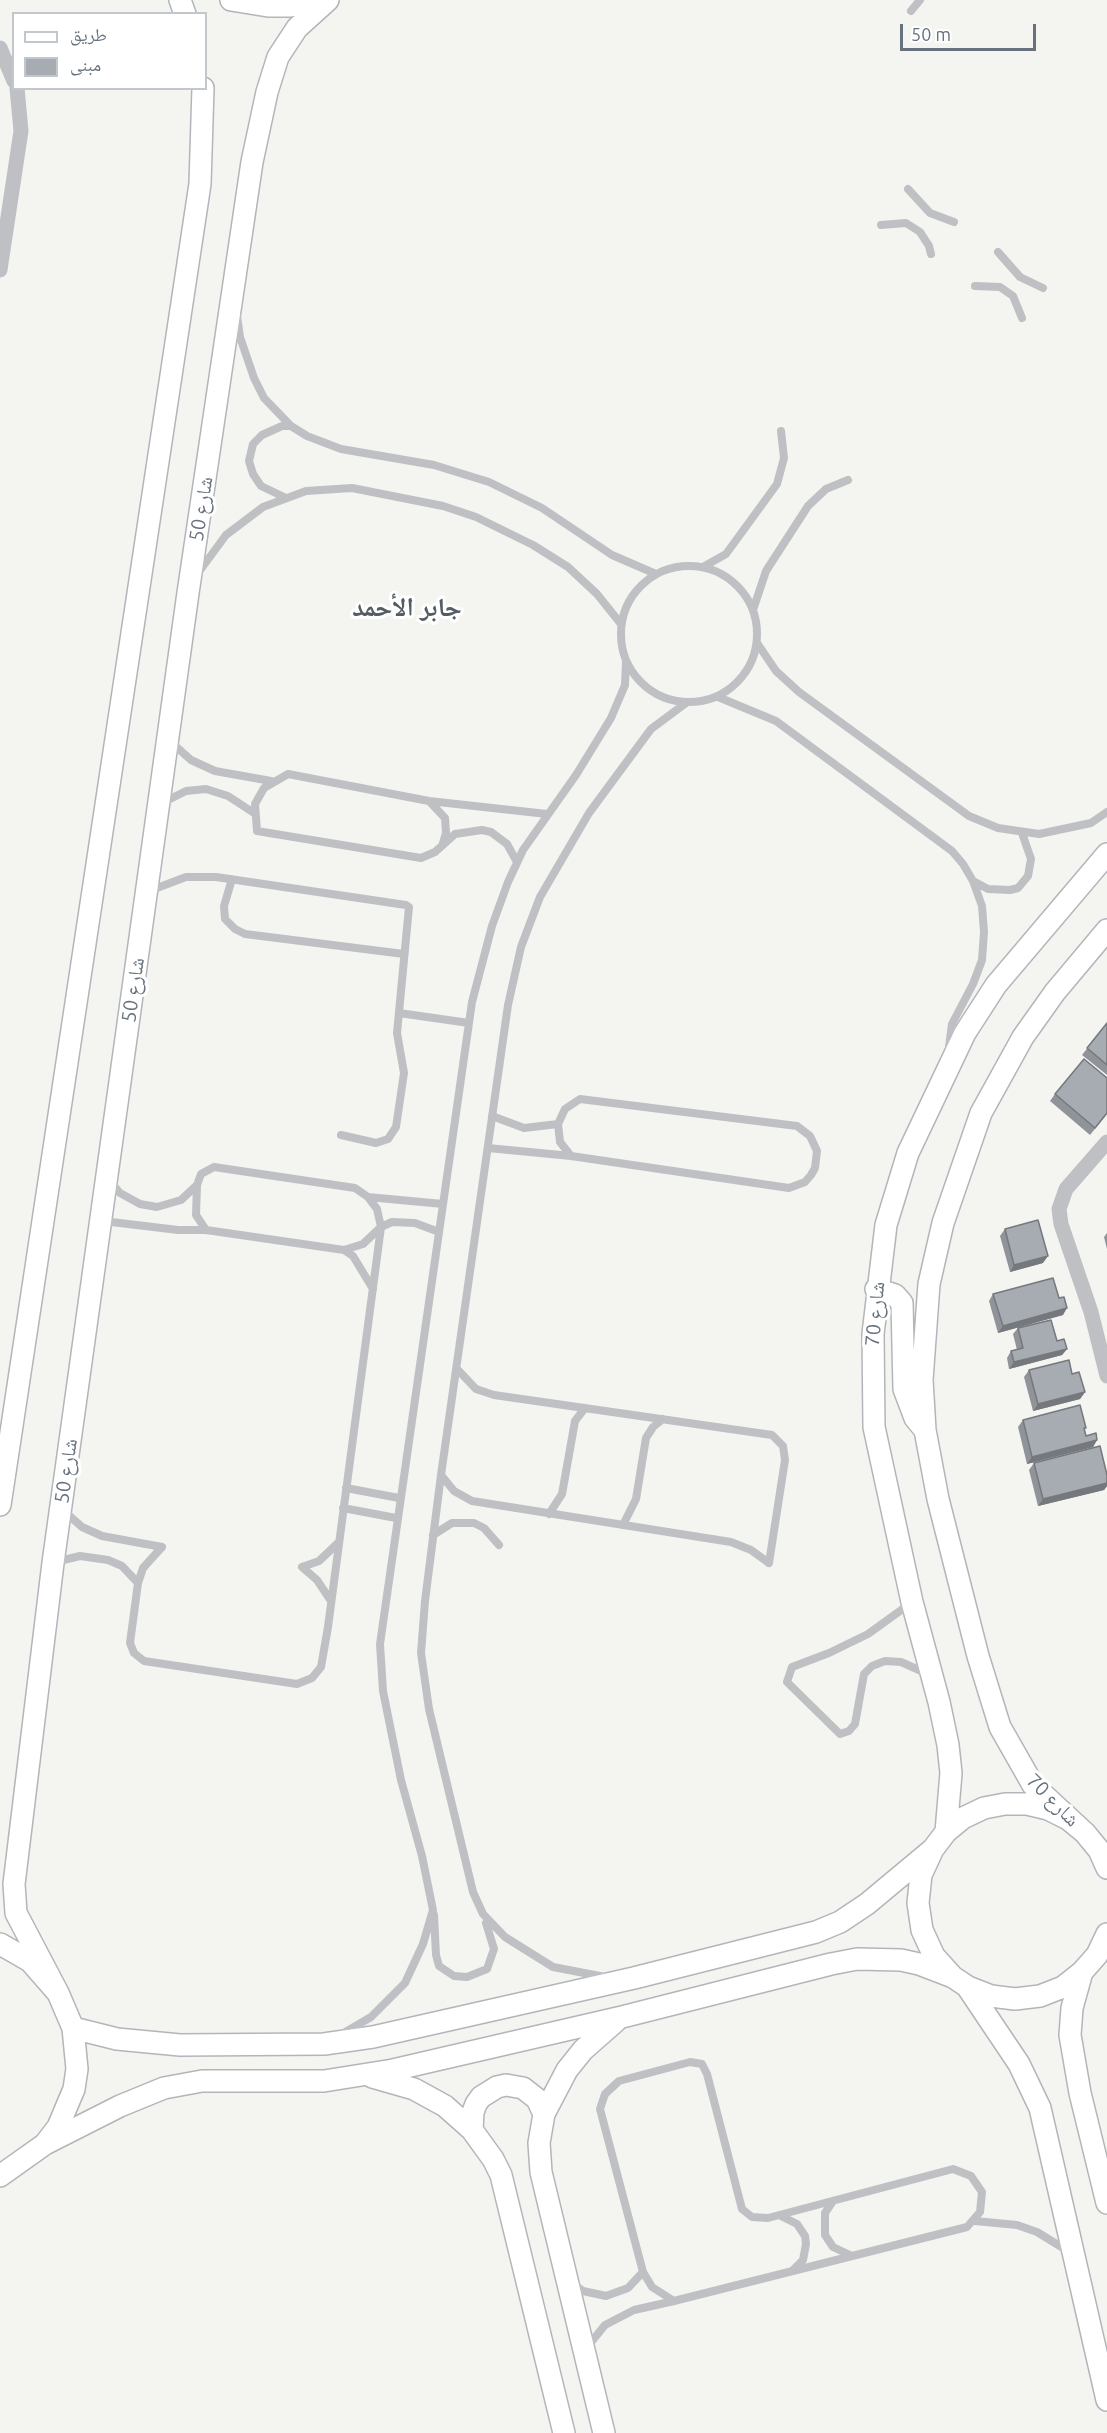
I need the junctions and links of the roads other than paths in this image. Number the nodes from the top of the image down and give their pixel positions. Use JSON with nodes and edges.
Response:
{"nodes":[{"id":1,"x":231,"y":0,"type":"edge"},
{"id":2,"x":317,"y":0,"type":"edge"},
{"id":3,"x":328,"y":0,"type":"edge"},
{"id":4,"x":920,"y":0,"type":"edge"},
{"id":5,"x":911,"y":11,"type":"dead end"},
{"id":6,"x":0,"y":48,"type":"edge"},
{"id":7,"x":12,"y":76,"type":"edge"},
{"id":8,"x":17,"y":90,"type":"edge"},
{"id":9,"x":203,"y":90,"type":"edge"},
{"id":10,"x":908,"y":189,"type":"dead end"},
{"id":11,"x":954,"y":222,"type":"dead end"},
{"id":12,"x":880,"y":225,"type":"dead end"},
{"id":13,"x":998,"y":252,"type":"dead end"},
{"id":14,"x":931,"y":254,"type":"dead end"},
{"id":15,"x":0,"y":264,"type":"edge"},
{"id":16,"x":0,"y":270,"type":"edge"},
{"id":17,"x":975,"y":286,"type":"dead end"},
{"id":18,"x":1043,"y":288,"type":"dead end"},
{"id":19,"x":234,"y":294,"type":"junction"},
{"id":20,"x":1022,"y":318,"type":"dead end"},
{"id":21,"x":291,"y":426,"type":"junction"},
{"id":22,"x":781,"y":431,"type":"dead end"},
{"id":23,"x":849,"y":480,"type":"dead end"},
{"id":24,"x":284,"y":497,"type":"junction"},
{"id":25,"x":703,"y":567,"type":"junction"},
{"id":26,"x":656,"y":574,"type":"junction"},
{"id":27,"x":188,"y":593,"type":"junction"},
{"id":28,"x":753,"y":610,"type":"junction"},
{"id":29,"x":621,"y":624,"type":"junction"},
{"id":30,"x":757,"y":643,"type":"junction"},
{"id":31,"x":626,"y":661,"type":"junction"},
{"id":32,"x":718,"y":697,"type":"junction"},
{"id":33,"x":686,"y":703,"type":"junction"},
{"id":34,"x":168,"y":739,"type":"junction"},
{"id":35,"x":271,"y":781,"type":"junction"},
{"id":36,"x":429,"y":801,"type":"junction"},
{"id":37,"x":159,"y":806,"type":"junction"},
{"id":38,"x":1107,"y":812,"type":"edge"},
{"id":39,"x":254,"y":813,"type":"junction"},
{"id":40,"x":547,"y":814,"type":"junction"},
{"id":41,"x":1022,"y":833,"type":"junction"},
{"id":42,"x":440,"y":847,"type":"junction"},
{"id":43,"x":1107,"y":854,"type":"edge"},
{"id":44,"x":518,"y":862,"type":"junction"},
{"id":45,"x":232,"y":879,"type":"junction"},
{"id":46,"x":973,"y":881,"type":"junction"},
{"id":47,"x":147,"y":891,"type":"junction"},
{"id":48,"x":1107,"y":930,"type":"edge"},
{"id":49,"x":404,"y":954,"type":"junction"},
{"id":50,"x":399,"y":1013,"type":"junction"},
{"id":51,"x":469,"y":1023,"type":"junction"},
{"id":52,"x":948,"y":1066,"type":"junction"},
{"id":53,"x":492,"y":1116,"type":"junction"},
{"id":54,"x":558,"y":1124,"type":"junction"},
{"id":55,"x":341,"y":1135,"type":"dead end"},
{"id":56,"x":1107,"y":1142,"type":"edge"},
{"id":57,"x":488,"y":1148,"type":"junction"},
{"id":58,"x":571,"y":1156,"type":"junction"},
{"id":59,"x":107,"y":1177,"type":"junction"},
{"id":60,"x":197,"y":1185,"type":"junction"},
{"id":61,"x":368,"y":1197,"type":"junction"},
{"id":62,"x":443,"y":1204,"type":"junction"},
{"id":63,"x":102,"y":1221,"type":"junction"},
{"id":64,"x":381,"y":1227,"type":"junction"},
{"id":65,"x":206,"y":1230,"type":"junction"},
{"id":66,"x":439,"y":1232,"type":"junction"},
{"id":67,"x":344,"y":1250,"type":"junction"},
{"id":68,"x":372,"y":1289,"type":"junction"},
{"id":69,"x":876,"y":1289,"type":"junction"},
{"id":70,"x":1107,"y":1308,"type":"edge"},
{"id":71,"x":1091,"y":1312,"type":"junction"},
{"id":72,"x":457,"y":1369,"type":"junction"},
{"id":73,"x":1107,"y":1376,"type":"edge"},
{"id":74,"x":585,"y":1408,"type":"junction"},
{"id":75,"x":663,"y":1419,"type":"junction"},
{"id":76,"x":925,"y":1430,"type":"junction"},
{"id":77,"x":441,"y":1475,"type":"junction"},
{"id":78,"x":346,"y":1488,"type":"junction"},
{"id":79,"x":399,"y":1497,"type":"junction"},
{"id":80,"x":0,"y":1505,"type":"edge"},
{"id":81,"x":61,"y":1508,"type":"junction"},
{"id":82,"x":343,"y":1508,"type":"junction"},
{"id":83,"x":549,"y":1514,"type":"junction"},
{"id":84,"x":396,"y":1518,"type":"junction"},
{"id":85,"x":623,"y":1525,"type":"junction"},
{"id":86,"x":434,"y":1535,"type":"junction"},
{"id":87,"x":339,"y":1542,"type":"junction"},
{"id":88,"x":499,"y":1545,"type":"dead end"},
{"id":89,"x":53,"y":1563,"type":"junction"},
{"id":90,"x":138,"y":1583,"type":"junction"},
{"id":91,"x":331,"y":1600,"type":"junction"},
{"id":92,"x":912,"y":1602,"type":"junction"},
{"id":93,"x":932,"y":1676,"type":"junction"},
{"id":94,"x":946,"y":1832,"type":"junction"},
{"id":95,"x":1085,"y":1833,"type":"junction"},
{"id":96,"x":933,"y":1849,"type":"junction"},
{"id":97,"x":1107,"y":1868,"type":"edge"},
{"id":98,"x":433,"y":1910,"type":"junction"},
{"id":99,"x":483,"y":1914,"type":"junction"},
{"id":100,"x":1107,"y":1935,"type":"edge"},
{"id":101,"x":0,"y":1944,"type":"edge"},
{"id":102,"x":1082,"y":1972,"type":"junction"},
{"id":103,"x":634,"y":1978,"type":"junction"},
{"id":104,"x":960,"y":1982,"type":"junction"},
{"id":105,"x":58,"y":1993,"type":"junction"},
{"id":106,"x":622,"y":2017,"type":"junction"},
{"id":107,"x":73,"y":2028,"type":"junction"},
{"id":108,"x":324,"y":2044,"type":"junction"},
{"id":109,"x":363,"y":2075,"type":"junction"},
{"id":110,"x":544,"y":2114,"type":"junction"},
{"id":111,"x":472,"y":2130,"type":"junction"},
{"id":112,"x":45,"y":2144,"type":"junction"},
{"id":113,"x":1,"y":2177,"type":"edge"},
{"id":114,"x":833,"y":2201,"type":"junction"},
{"id":115,"x":1107,"y":2203,"type":"edge"},
{"id":116,"x":778,"y":2215,"type":"junction"},
{"id":117,"x":975,"y":2221,"type":"junction"},
{"id":118,"x":1073,"y":2255,"type":"junction"},
{"id":119,"x":852,"y":2256,"type":"junction"},
{"id":120,"x":792,"y":2271,"type":"junction"},
{"id":121,"x":644,"y":2272,"type":"junction"},
{"id":122,"x":566,"y":2276,"type":"junction"},
{"id":123,"x":674,"y":2301,"type":"junction"},
{"id":124,"x":585,"y":2353,"type":"junction"},
{"id":125,"x":1107,"y":2400,"type":"edge"},
{"id":126,"x":564,"y":2433,"type":"edge"},
{"id":127,"x":604,"y":2433,"type":"edge"}],
"edges":[{"from":1,"to":2,"type":"main road"},
{"from":3,"to":19,"type":"main road","name":"شارع 50"},
{"from":4,"to":5,"type":"lane"},
{"from":6,"to":7,"type":"street"},
{"from":8,"to":15,"type":"street"},
{"from":9,"to":80,"type":"main road"},
{"from":10,"to":11,"type":"lane"},
{"from":12,"to":14,"type":"lane"},
{"from":13,"to":18,"type":"lane"},
{"from":15,"to":16,"type":"street"},
{"from":17,"to":20,"type":"lane"},
{"from":19,"to":21,"type":"lane"},
{"from":19,"to":27,"type":"main road","name":"شارع 50"},
{"from":21,"to":24,"type":"lane"},
{"from":21,"to":26,"type":"lane"},
{"from":22,"to":25,"type":"lane"},
{"from":23,"to":28,"type":"lane"},
{"from":24,"to":27,"type":"lane"},
{"from":24,"to":29,"type":"lane"},
{"from":25,"to":26,"type":"lane"},
{"from":25,"to":28,"type":"lane"},
{"from":26,"to":29,"type":"lane"},
{"from":27,"to":34,"type":"main road","name":"شارع 50"},
{"from":28,"to":30,"type":"lane"},
{"from":29,"to":31,"type":"lane"},
{"from":30,"to":32,"type":"lane"},
{"from":30,"to":41,"type":"lane"},
{"from":31,"to":33,"type":"lane"},
{"from":31,"to":40,"type":"lane"},
{"from":32,"to":33,"type":"lane"},
{"from":32,"to":46,"type":"lane"},
{"from":33,"to":53,"type":"lane"},
{"from":34,"to":35,"type":"lane"},
{"from":34,"to":37,"type":"main road","name":"شارع 50"},
{"from":35,"to":36,"type":"lane"},
{"from":35,"to":39,"type":"lane"},
{"from":36,"to":40,"type":"lane"},
{"from":36,"to":42,"type":"lane"},
{"from":37,"to":39,"type":"lane"},
{"from":37,"to":47,"type":"main road","name":"شارع 50"},
{"from":38,"to":41,"type":"lane"},
{"from":39,"to":42,"type":"lane"},
{"from":40,"to":44,"type":"lane"},
{"from":41,"to":46,"type":"lane"},
{"from":42,"to":44,"type":"lane"},
{"from":43,"to":52,"type":"main road","name":"شارع 70"},
{"from":44,"to":51,"type":"lane"},
{"from":45,"to":47,"type":"lane"},
{"from":45,"to":49,"type":"lane"},
{"from":45,"to":49,"type":"lane"},
{"from":46,"to":52,"type":"lane"},
{"from":47,"to":59,"type":"main road","name":"شارع 50"},
{"from":48,"to":76,"type":"main road","name":"شارع 70"},
{"from":49,"to":50,"type":"lane"},
{"from":50,"to":51,"type":"lane"},
{"from":50,"to":55,"type":"lane"},
{"from":51,"to":62,"type":"lane"},
{"from":52,"to":69,"type":"main road","name":"شارع 70"},
{"from":53,"to":54,"type":"lane"},
{"from":53,"to":57,"type":"lane"},
{"from":54,"to":58,"type":"lane"},
{"from":54,"to":58,"type":"lane"},
{"from":56,"to":71,"type":"street"},
{"from":57,"to":58,"type":"lane"},
{"from":57,"to":72,"type":"lane"},
{"from":59,"to":60,"type":"lane"},
{"from":59,"to":63,"type":"main road","name":"شارع 50"},
{"from":60,"to":61,"type":"lane"},
{"from":60,"to":65,"type":"lane"},
{"from":61,"to":62,"type":"lane"},
{"from":61,"to":64,"type":"lane"},
{"from":62,"to":66,"type":"lane"},
{"from":63,"to":65,"type":"lane"},
{"from":63,"to":81,"type":"main road","name":"شارع 50"},
{"from":64,"to":66,"type":"lane"},
{"from":64,"to":67,"type":"lane"},
{"from":64,"to":68,"type":"lane"},
{"from":65,"to":67,"type":"lane"},
{"from":66,"to":79,"type":"lane"},
{"from":67,"to":68,"type":"lane"},
{"from":68,"to":78,"type":"lane"},
{"from":69,"to":76,"type":"main road"},
{"from":69,"to":92,"type":"main road","name":"شارع 70"},
{"from":70,"to":71,"type":"street"},
{"from":71,"to":73,"type":"street"},
{"from":72,"to":74,"type":"lane"},
{"from":72,"to":77,"type":"lane"},
{"from":74,"to":75,"type":"lane"},
{"from":74,"to":83,"type":"lane"},
{"from":75,"to":85,"type":"lane"},
{"from":75,"to":85,"type":"lane"},
{"from":76,"to":95,"type":"main road","name":"شارع 70"},
{"from":77,"to":83,"type":"lane"},
{"from":77,"to":86,"type":"lane"},
{"from":78,"to":79,"type":"lane"},
{"from":78,"to":82,"type":"lane"},
{"from":79,"to":84,"type":"lane"},
{"from":81,"to":89,"type":"main road","name":"شارع 50"},
{"from":81,"to":90,"type":"lane"},
{"from":82,"to":84,"type":"lane"},
{"from":82,"to":87,"type":"lane"},
{"from":83,"to":85,"type":"lane"},
{"from":84,"to":98,"type":"lane"},
{"from":86,"to":88,"type":"lane"},
{"from":86,"to":99,"type":"lane"},
{"from":87,"to":91,"type":"lane"},
{"from":87,"to":91,"type":"lane"},
{"from":89,"to":90,"type":"lane"},
{"from":89,"to":105,"type":"main road","name":"شارع 50"},
{"from":90,"to":91,"type":"lane"},
{"from":92,"to":93,"type":"main road","name":"شارع 70"},
{"from":92,"to":93,"type":"lane"},
{"from":93,"to":94,"type":"main road","name":"شارع 70"},
{"from":94,"to":95,"type":"main road"},
{"from":94,"to":96,"type":"main road"},
{"from":95,"to":97,"type":"main road"},
{"from":96,"to":103,"type":"main road"},
{"from":96,"to":104,"type":"main road"},
{"from":98,"to":99,"type":"lane"},
{"from":98,"to":108,"type":"lane"},
{"from":99,"to":103,"type":"lane"},
{"from":100,"to":102,"type":"main road"},
{"from":101,"to":105,"type":"main road"},
{"from":102,"to":104,"type":"main road"},
{"from":102,"to":115,"type":"main road"},
{"from":103,"to":108,"type":"main road"},
{"from":104,"to":106,"type":"main road"},
{"from":104,"to":118,"type":"main road"},
{"from":105,"to":107,"type":"main road"},
{"from":106,"to":109,"type":"main road"},
{"from":106,"to":110,"type":"main road"},
{"from":107,"to":108,"type":"main road"},
{"from":107,"to":112,"type":"main road"},
{"from":109,"to":111,"type":"main road"},
{"from":109,"to":112,"type":"main road"},
{"from":110,"to":111,"type":"main road"},
{"from":110,"to":122,"type":"main road"},
{"from":111,"to":126,"type":"main road"},
{"from":112,"to":113,"type":"main road"},
{"from":114,"to":116,"type":"lane"},
{"from":114,"to":117,"type":"lane"},
{"from":114,"to":119,"type":"lane"},
{"from":116,"to":120,"type":"lane"},
{"from":116,"to":121,"type":"lane"},
{"from":117,"to":118,"type":"lane"},
{"from":117,"to":119,"type":"lane"},
{"from":118,"to":125,"type":"main road"},
{"from":119,"to":120,"type":"lane"},
{"from":120,"to":123,"type":"lane"},
{"from":121,"to":122,"type":"lane"},
{"from":121,"to":123,"type":"lane"},
{"from":122,"to":124,"type":"main road"},
{"from":123,"to":124,"type":"lane"},
{"from":124,"to":127,"type":"main road"}]}
